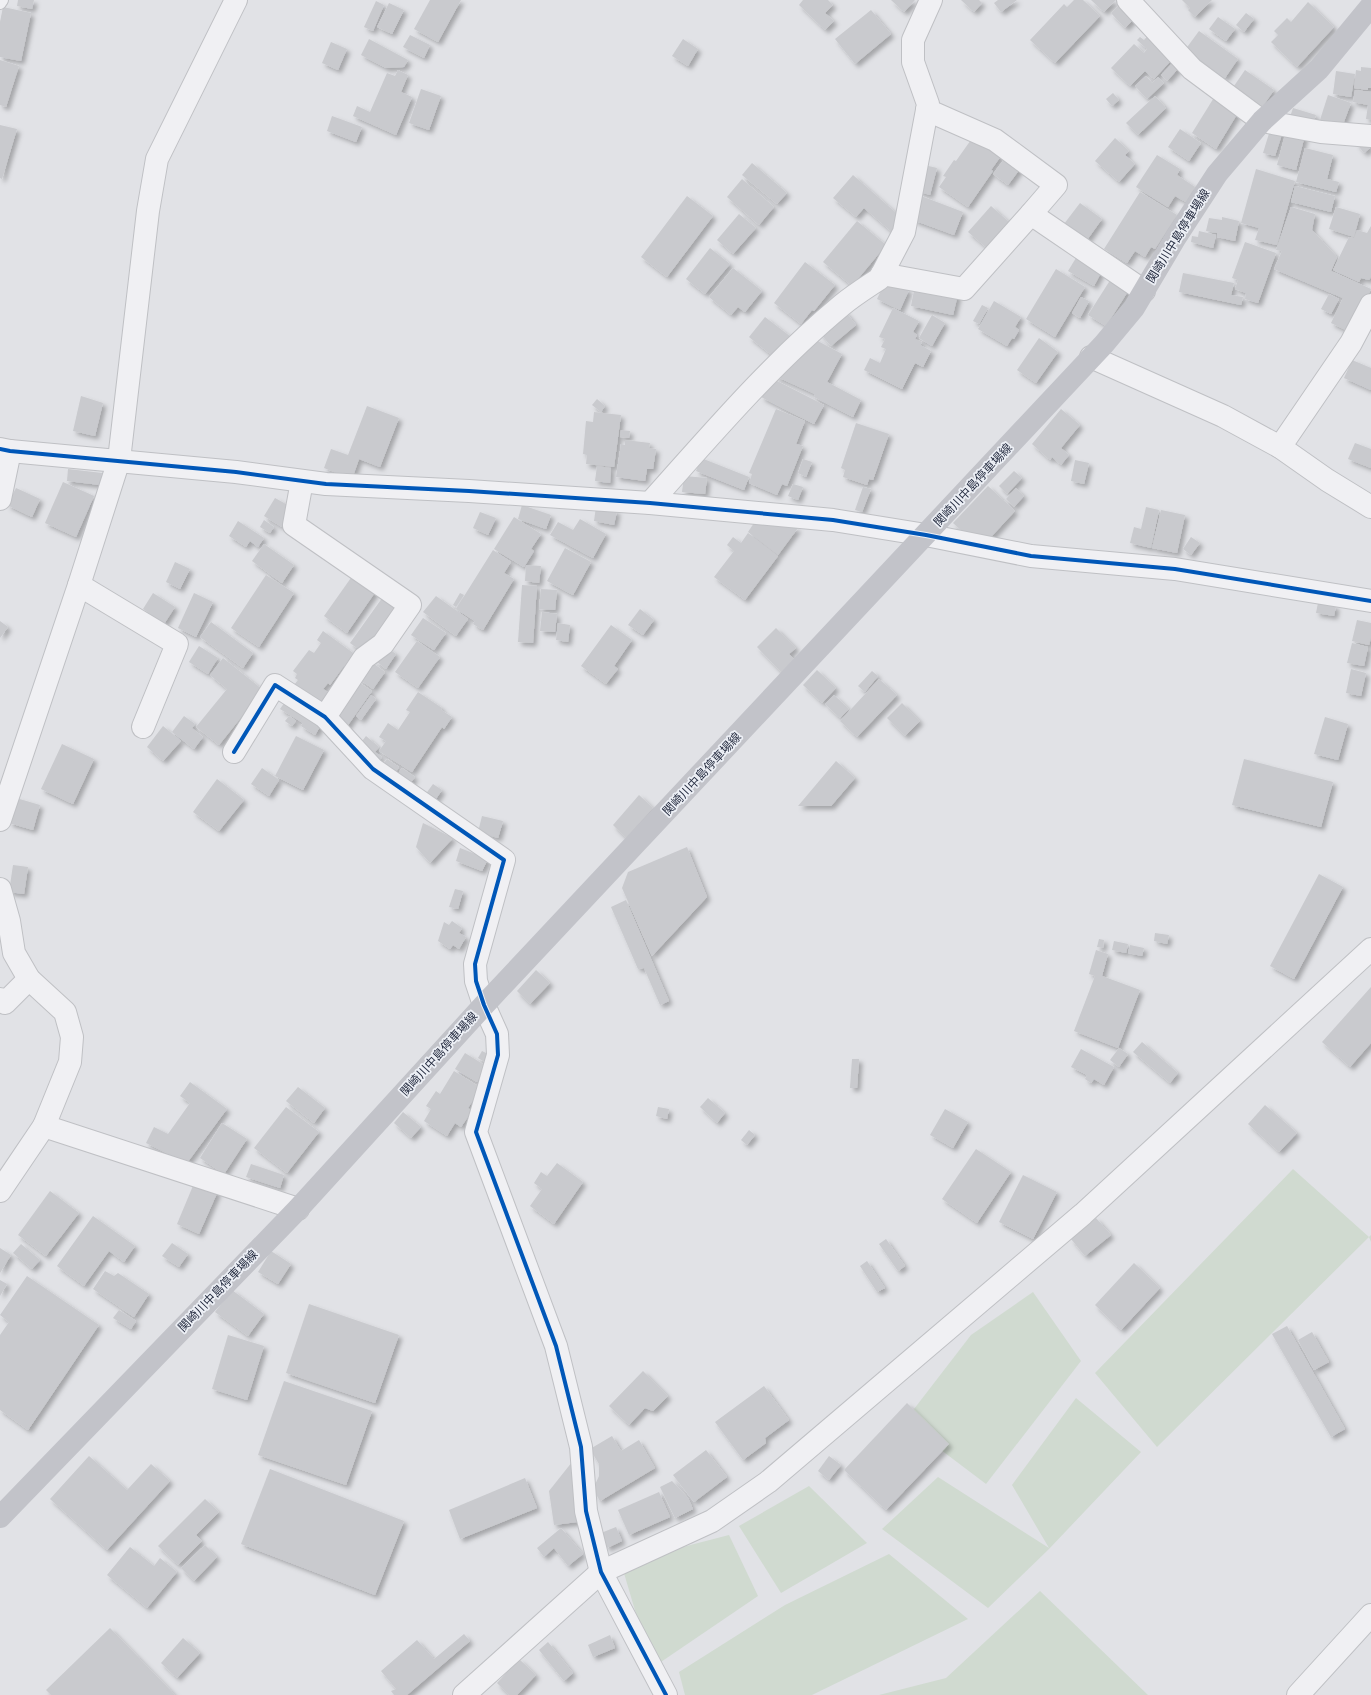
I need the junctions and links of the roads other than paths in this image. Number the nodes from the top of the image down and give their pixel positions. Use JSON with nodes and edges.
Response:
{"nodes":[{"id":1,"x":2,"y":0,"type":"edge"},
{"id":2,"x":236,"y":0,"type":"edge"},
{"id":3,"x":931,"y":0,"type":"edge"},
{"id":4,"x":1128,"y":0,"type":"edge"},
{"id":5,"x":0,"y":3,"type":"edge"},
{"id":6,"x":1371,"y":6,"type":"edge"},
{"id":7,"x":927,"y":110,"type":"junction"},
{"id":8,"x":1262,"y":122,"type":"junction"},
{"id":9,"x":1371,"y":136,"type":"edge"},
{"id":10,"x":1031,"y":214,"type":"junction"},
{"id":11,"x":882,"y":274,"type":"junction"},
{"id":12,"x":1144,"y":291,"type":"junction"},
{"id":13,"x":1371,"y":305,"type":"edge"},
{"id":14,"x":1091,"y":358,"type":"junction"},
{"id":15,"x":1280,"y":447,"type":"junction"},
{"id":16,"x":5,"y":450,"type":"edge"},
{"id":17,"x":119,"y":460,"type":"junction"},
{"id":18,"x":302,"y":480,"type":"junction"},
{"id":19,"x":0,"y":499,"type":"edge"},
{"id":20,"x":650,"y":503,"type":"junction"},
{"id":21,"x":1371,"y":507,"type":"edge"},
{"id":22,"x":926,"y":535,"type":"junction"},
{"id":23,"x":79,"y":585,"type":"junction"},
{"id":24,"x":1371,"y":601,"type":"edge"},
{"id":25,"x":325,"y":717,"type":"junction"},
{"id":26,"x":143,"y":727,"type":"dead end"},
{"id":27,"x":234,"y":752,"type":"dead end"},
{"id":28,"x":0,"y":820,"type":"edge"},
{"id":29,"x":0,"y":888,"type":"edge"},
{"id":30,"x":1371,"y":949,"type":"edge"},
{"id":31,"x":29,"y":978,"type":"junction"},
{"id":32,"x":0,"y":998,"type":"edge"},
{"id":33,"x":484,"y":1005,"type":"junction"},
{"id":34,"x":44,"y":1126,"type":"junction"},
{"id":35,"x":0,"y":1191,"type":"edge"},
{"id":36,"x":298,"y":1209,"type":"junction"},
{"id":37,"x":0,"y":1517,"type":"edge"},
{"id":38,"x":601,"y":1572,"type":"junction"},
{"id":39,"x":1371,"y":1615,"type":"edge"},
{"id":40,"x":464,"y":1695,"type":"edge"},
{"id":41,"x":666,"y":1695,"type":"edge"},
{"id":42,"x":1298,"y":1695,"type":"edge"}],
"edges":[{"from":1,"to":5,"type":"lane"},
{"from":2,"to":17,"type":"street"},
{"from":3,"to":7,"type":"street"},
{"from":4,"to":8,"type":"street"},
{"from":6,"to":8,"type":"main road","name":"関崎川中島停車場線"},
{"from":7,"to":10,"type":"street"},
{"from":7,"to":11,"type":"street"},
{"from":8,"to":9,"type":"street"},
{"from":8,"to":12,"type":"main road","name":"関崎川中島停車場線"},
{"from":10,"to":11,"type":"street"},
{"from":10,"to":12,"type":"street"},
{"from":11,"to":20,"type":"street"},
{"from":12,"to":14,"type":"main road","name":"関崎川中島停車場線"},
{"from":13,"to":15,"type":"street"},
{"from":14,"to":15,"type":"street"},
{"from":14,"to":22,"type":"main road","name":"関崎川中島停車場線"},
{"from":15,"to":21,"type":"street"},
{"from":16,"to":17,"type":"street"},
{"from":16,"to":19,"type":"street"},
{"from":17,"to":18,"type":"street"},
{"from":17,"to":23,"type":"street"},
{"from":18,"to":20,"type":"street"},
{"from":18,"to":25,"type":"street"},
{"from":20,"to":22,"type":"street"},
{"from":22,"to":24,"type":"street"},
{"from":22,"to":33,"type":"main road","name":"関崎川中島停車場線"},
{"from":23,"to":26,"type":"street"},
{"from":23,"to":28,"type":"street"},
{"from":25,"to":27,"type":"street"},
{"from":25,"to":33,"type":"street"},
{"from":29,"to":31,"type":"street"},
{"from":30,"to":38,"type":"street"},
{"from":31,"to":32,"type":"street"},
{"from":31,"to":34,"type":"street"},
{"from":33,"to":36,"type":"main road","name":"関崎川中島停車場線"},
{"from":33,"to":38,"type":"street"},
{"from":34,"to":35,"type":"street"},
{"from":34,"to":36,"type":"street"},
{"from":36,"to":37,"type":"main road","name":"関崎川中島停車場線"},
{"from":38,"to":40,"type":"street"},
{"from":38,"to":41,"type":"street"},
{"from":39,"to":42,"type":"street"}]}
